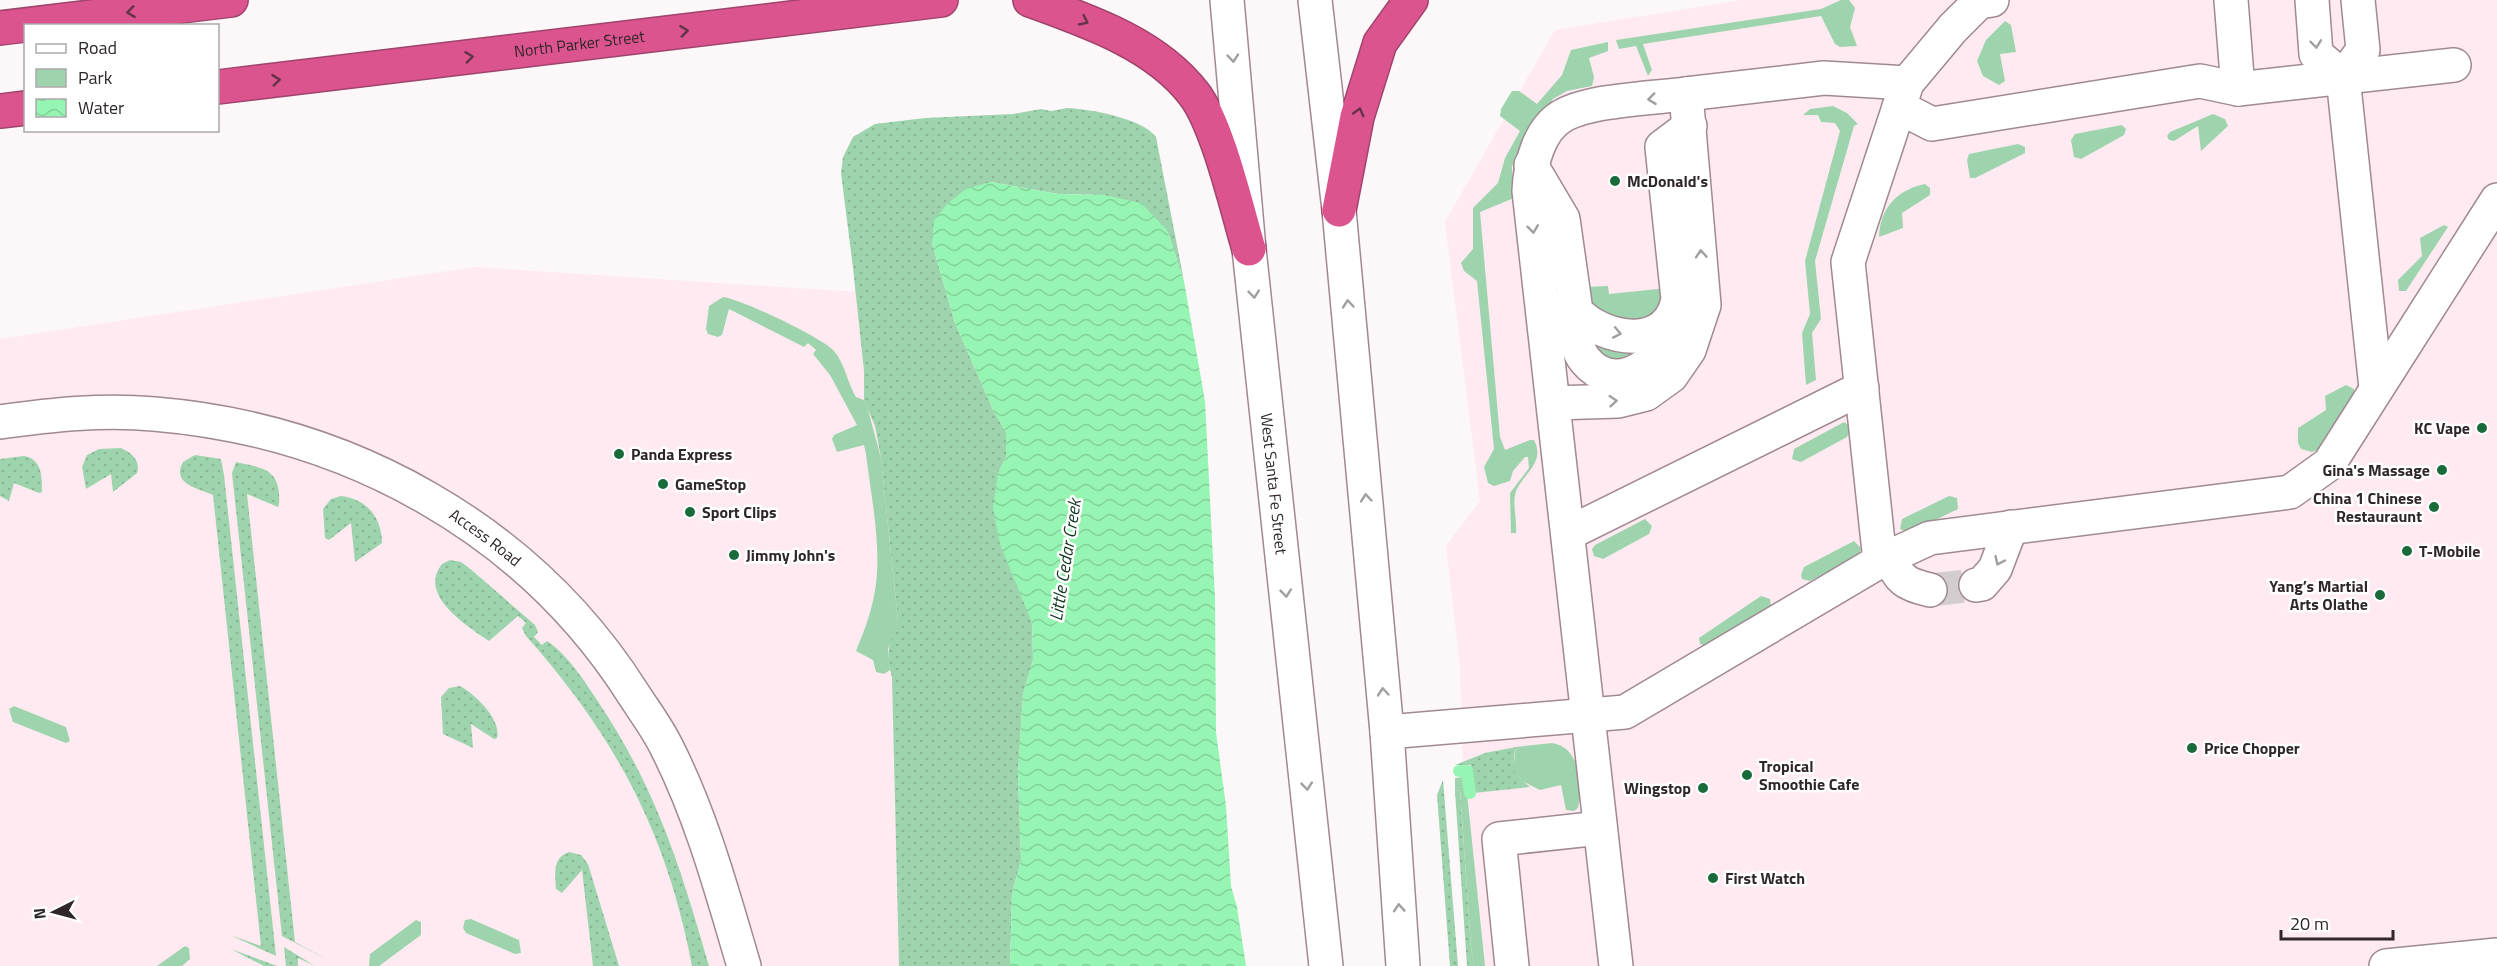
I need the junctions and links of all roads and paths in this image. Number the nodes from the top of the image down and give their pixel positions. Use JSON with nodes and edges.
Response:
{"nodes":[{"id":1,"x":231,"y":0,"type":"edge"},
{"id":2,"x":941,"y":0,"type":"edge"},
{"id":3,"x":1030,"y":0,"type":"edge"},
{"id":4,"x":1227,"y":0,"type":"edge"},
{"id":5,"x":1315,"y":0,"type":"edge"},
{"id":6,"x":1411,"y":0,"type":"edge"},
{"id":7,"x":1992,"y":0,"type":"edge"},
{"id":8,"x":2231,"y":0,"type":"edge"},
{"id":9,"x":2312,"y":0,"type":"edge"},
{"id":10,"x":2358,"y":0,"type":"edge"},
{"id":11,"x":33,"y":24,"type":"edge"},
{"id":12,"x":24,"y":25,"type":"edge"},
{"id":13,"x":0,"y":28,"type":"edge"},
{"id":14,"x":2454,"y":65,"type":"dead end"},
{"id":15,"x":2343,"y":77,"type":"junction"},
{"id":16,"x":219,"y":87,"type":"edge"},
{"id":17,"x":2238,"y":89,"type":"junction"},
{"id":18,"x":1903,"y":95,"type":"junction"},
{"id":19,"x":24,"y":108,"type":"edge"},
{"id":20,"x":1688,"y":110,"type":"junction"},
{"id":21,"x":0,"y":111,"type":"edge"},
{"id":22,"x":1530,"y":164,"type":"junction"},
{"id":23,"x":2497,"y":200,"type":"edge"},
{"id":24,"x":1339,"y":210,"type":"junction"},
{"id":25,"x":1249,"y":249,"type":"junction"},
{"id":26,"x":1862,"y":388,"type":"junction"},
{"id":27,"x":2376,"y":388,"type":"junction"},
{"id":28,"x":1554,"y":403,"type":"junction"},
{"id":29,"x":0,"y":422,"type":"edge"},
{"id":30,"x":2011,"y":527,"type":"junction"},
{"id":31,"x":1569,"y":533,"type":"junction"},
{"id":32,"x":1885,"y":558,"type":"junction"},
{"id":33,"x":1976,"y":585,"type":"tunnel mouth"},
{"id":34,"x":1930,"y":590,"type":"tunnel mouth"},
{"id":35,"x":1588,"y":716,"type":"junction"},
{"id":36,"x":1387,"y":732,"type":"junction"},
{"id":37,"x":1600,"y":828,"type":"junction"},
{"id":38,"x":2497,"y":955,"type":"edge"},
{"id":39,"x":744,"y":966,"type":"edge"},
{"id":40,"x":1326,"y":966,"type":"edge"},
{"id":41,"x":1403,"y":966,"type":"edge"},
{"id":42,"x":1512,"y":966,"type":"edge"},
{"id":43,"x":1616,"y":966,"type":"edge"},
{"id":44,"x":2386,"y":966,"type":"edge"}],
"edges":[{"from":1,"to":11,"type":"highway","one_way":true},
{"from":16,"to":2,"type":"highway","name":"North Parker Street","one_way":true},
{"from":3,"to":25,"type":"highway","one_way":true},
{"from":4,"to":25,"type":"street","name":"West Santa Fe Street","one_way":true},
{"from":5,"to":24,"type":"street"},
{"from":24,"to":6,"type":"highway","one_way":true},
{"from":7,"to":18,"type":"street"},
{"from":8,"to":17,"type":"street"},
{"from":9,"to":15,"type":"street","one_way":true},
{"from":10,"to":15,"type":"street"},
{"from":12,"to":13,"type":"highway","one_way":true},
{"from":14,"to":15,"type":"street"},
{"from":15,"to":17,"type":"street"},
{"from":15,"to":27,"type":"street"},
{"from":17,"to":18,"type":"street"},
{"from":18,"to":20,"type":"street"},
{"from":18,"to":26,"type":"street"},
{"from":19,"to":21,"type":"highway"},
{"from":20,"to":22,"type":"street","one_way":true},
{"from":22,"to":20,"type":"street","one_way":true},
{"from":28,"to":20,"type":"street","one_way":true},
{"from":22,"to":28,"type":"street","one_way":true},
{"from":23,"to":27,"type":"street"},
{"from":36,"to":24,"type":"street","one_way":true},
{"from":25,"to":40,"type":"street","name":"West Santa Fe Street","one_way":true},
{"from":26,"to":31,"type":"street"},
{"from":26,"to":32,"type":"street"},
{"from":27,"to":30,"type":"street"},
{"from":28,"to":31,"type":"street"},
{"from":29,"to":39,"type":"street","name":"Access Road"},
{"from":30,"to":32,"type":"street"},
{"from":30,"to":33,"type":"street","one_way":true},
{"from":31,"to":35,"type":"street"},
{"from":32,"to":34,"type":"street"},
{"from":32,"to":35,"type":"street"},
{"from":35,"to":36,"type":"street"},
{"from":35,"to":37,"type":"street"},
{"from":41,"to":36,"type":"street","one_way":true},
{"from":37,"to":42,"type":"street"},
{"from":37,"to":43,"type":"street"},
{"from":38,"to":44,"type":"street"}]}
